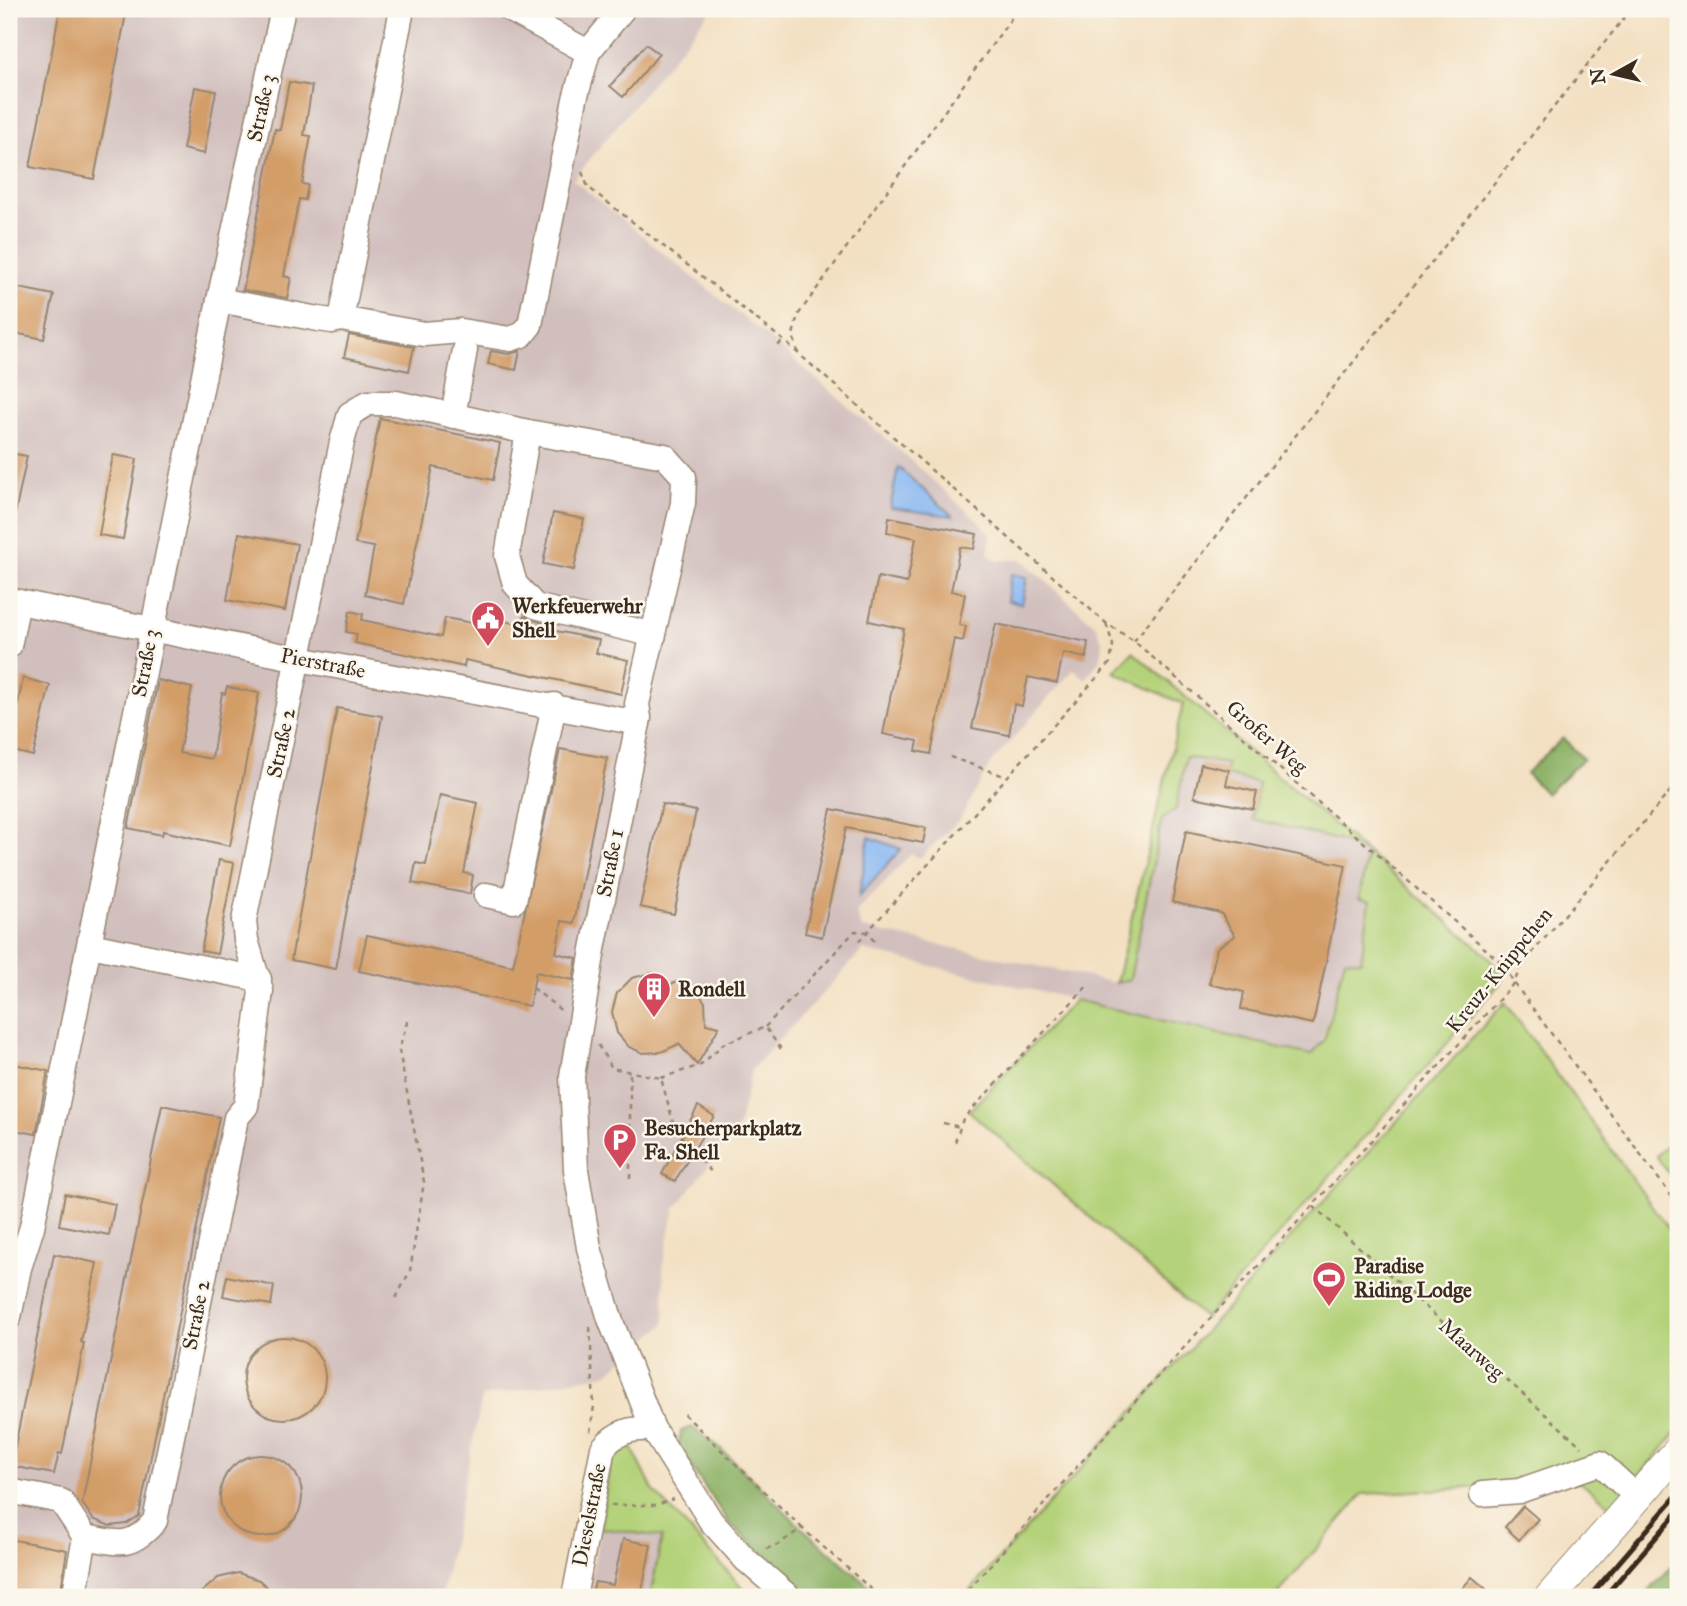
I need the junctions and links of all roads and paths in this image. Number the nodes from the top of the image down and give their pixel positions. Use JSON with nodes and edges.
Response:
{"nodes":[{"id":1,"x":283,"y":9,"type":"edge"},
{"id":2,"x":402,"y":9,"type":"edge"},
{"id":3,"x":509,"y":9,"type":"edge"},
{"id":4,"x":623,"y":9,"type":"edge"},
{"id":5,"x":1018,"y":9,"type":"edge"},
{"id":6,"x":1630,"y":9,"type":"edge"},
{"id":7,"x":588,"y":52,"type":"junction"},
{"id":8,"x":581,"y":170,"type":"dead end"},
{"id":9,"x":219,"y":300,"type":"junction"},
{"id":10,"x":341,"y":319,"type":"junction"},
{"id":11,"x":783,"y":340,"type":"junction"},
{"id":12,"x":778,"y":346,"type":"dead end"},
{"id":13,"x":465,"y":350,"type":"dead end"},
{"id":14,"x":799,"y":354,"type":"junction"},
{"id":15,"x":453,"y":415,"type":"junction"},
{"id":16,"x":528,"y":432,"type":"junction"},
{"id":17,"x":13,"y":601,"type":"edge"},
{"id":18,"x":1106,"y":623,"type":"junction"},
{"id":19,"x":152,"y":629,"type":"junction"},
{"id":20,"x":653,"y":635,"type":"junction"},
{"id":21,"x":1134,"y":640,"type":"junction"},
{"id":22,"x":9,"y":646,"type":"edge"},
{"id":23,"x":299,"y":659,"type":"junction"},
{"id":24,"x":554,"y":705,"type":"junction"},
{"id":25,"x":638,"y":723,"type":"junction"},
{"id":26,"x":950,"y":757,"type":"dead end"},
{"id":27,"x":1007,"y":777,"type":"junction"},
{"id":28,"x":1678,"y":782,"type":"edge"},
{"id":29,"x":486,"y":895,"type":"dead end"},
{"id":30,"x":866,"y":933,"type":"junction"},
{"id":31,"x":859,"y":941,"type":"dead end"},
{"id":32,"x":876,"y":943,"type":"dead end"},
{"id":33,"x":90,"y":945,"type":"junction"},
{"id":34,"x":259,"y":979,"type":"junction"},
{"id":35,"x":1514,"y":983,"type":"junction"},
{"id":36,"x":1087,"y":986,"type":"dead end"},
{"id":37,"x":533,"y":988,"type":"dead end"},
{"id":38,"x":576,"y":1014,"type":"junction"},
{"id":39,"x":408,"y":1019,"type":"dead end"},
{"id":40,"x":765,"y":1027,"type":"junction"},
{"id":41,"x":781,"y":1049,"type":"dead end"},
{"id":42,"x":630,"y":1073,"type":"junction"},
{"id":43,"x":661,"y":1077,"type":"junction"},
{"id":44,"x":943,"y":1123,"type":"dead end"},
{"id":45,"x":960,"y":1127,"type":"junction"},
{"id":46,"x":955,"y":1142,"type":"dead end"},
{"id":47,"x":713,"y":1174,"type":"dead end"},
{"id":48,"x":630,"y":1184,"type":"dead end"},
{"id":49,"x":1678,"y":1205,"type":"edge"},
{"id":50,"x":1313,"y":1206,"type":"junction"},
{"id":51,"x":16,"y":1251,"type":"edge"},
{"id":52,"x":396,"y":1298,"type":"dead end"},
{"id":53,"x":9,"y":1317,"type":"edge"},
{"id":54,"x":590,"y":1319,"type":"dead end"},
{"id":55,"x":684,"y":1414,"type":"dead end"},
{"id":56,"x":653,"y":1429,"type":"junction"},
{"id":57,"x":589,"y":1442,"type":"dead end"},
{"id":58,"x":1678,"y":1451,"type":"edge"},
{"id":59,"x":1600,"y":1463,"type":"junction"},
{"id":60,"x":9,"y":1491,"type":"edge"},
{"id":61,"x":1482,"y":1494,"type":"dead end"},
{"id":62,"x":680,"y":1496,"type":"dead end"},
{"id":63,"x":1637,"y":1497,"type":"junction"},
{"id":64,"x":591,"y":1504,"type":"junction"},
{"id":65,"x":802,"y":1528,"type":"junction"},
{"id":66,"x":85,"y":1537,"type":"junction"},
{"id":67,"x":746,"y":1560,"type":"junction"},
{"id":68,"x":74,"y":1597,"type":"edge"},
{"id":69,"x":574,"y":1597,"type":"edge"},
{"id":70,"x":789,"y":1597,"type":"edge"},
{"id":71,"x":880,"y":1597,"type":"edge"},
{"id":72,"x":962,"y":1597,"type":"edge"},
{"id":73,"x":1550,"y":1597,"type":"edge"}],
"edges":[{"from":1,"to":9,"type":"street","name":"Straße 3"},
{"from":2,"to":10,"type":"street"},
{"from":3,"to":7,"type":"street"},
{"from":4,"to":7,"type":"street"},
{"from":5,"to":14,"type":"path"},
{"from":6,"to":21,"type":"path"},
{"from":7,"to":10,"type":"street"},
{"from":8,"to":11,"type":"path","name":"Grofer Weg"},
{"from":9,"to":10,"type":"street"},
{"from":9,"to":19,"type":"street","name":"Straße 3"},
{"from":11,"to":12,"type":"path"},
{"from":11,"to":14,"type":"path","name":"Grofer Weg"},
{"from":13,"to":15,"type":"street"},
{"from":14,"to":18,"type":"path","name":"Grofer Weg"},
{"from":15,"to":16,"type":"street","name":"Straße 2"},
{"from":15,"to":23,"type":"street","name":"Straße 2"},
{"from":16,"to":20,"type":"street"},
{"from":16,"to":20,"type":"street","name":"Straße 2"},
{"from":17,"to":19,"type":"street","name":"Pierstraße"},
{"from":17,"to":22,"type":"street"},
{"from":18,"to":21,"type":"path","name":"Grofer Weg"},
{"from":18,"to":27,"type":"path"},
{"from":19,"to":23,"type":"street","name":"Pierstraße"},
{"from":19,"to":33,"type":"street","name":"Straße 3"},
{"from":20,"to":25,"type":"street","name":"Straße 2"},
{"from":21,"to":35,"type":"path","name":"Grofer Weg"},
{"from":23,"to":24,"type":"street","name":"Pierstraße"},
{"from":23,"to":34,"type":"street","name":"Straße 2"},
{"from":24,"to":25,"type":"street","name":"Pierstraße"},
{"from":24,"to":29,"type":"street"},
{"from":25,"to":38,"type":"street","name":"Straße 1"},
{"from":26,"to":27,"type":"path"},
{"from":27,"to":30,"type":"path"},
{"from":28,"to":35,"type":"path","name":"Kreuz-Knippchen"},
{"from":30,"to":31,"type":"path"},
{"from":30,"to":32,"type":"path"},
{"from":30,"to":40,"type":"path"},
{"from":33,"to":34,"type":"street"},
{"from":33,"to":51,"type":"street","name":"Straße 3"},
{"from":34,"to":66,"type":"street","name":"Straße 2"},
{"from":35,"to":49,"type":"path","name":"Grofer Weg"},
{"from":35,"to":50,"type":"path","name":"Kreuz-Knippchen"},
{"from":36,"to":45,"type":"path"},
{"from":37,"to":38,"type":"path"},
{"from":38,"to":42,"type":"path"},
{"from":38,"to":56,"type":"street","name":"Straße 1"},
{"from":39,"to":52,"type":"path"},
{"from":40,"to":41,"type":"path"},
{"from":40,"to":43,"type":"path"},
{"from":42,"to":43,"type":"path"},
{"from":42,"to":48,"type":"path"},
{"from":43,"to":47,"type":"path"},
{"from":44,"to":45,"type":"path"},
{"from":45,"to":46,"type":"path"},
{"from":50,"to":59,"type":"path","name":"Maarweg"},
{"from":50,"to":72,"type":"path","name":"Kreuz-Knippchen"},
{"from":51,"to":53,"type":"street","name":"Straße 3"},
{"from":54,"to":57,"type":"path"},
{"from":55,"to":65,"type":"path"},
{"from":56,"to":64,"type":"street","name":"Dieselstraße"},
{"from":56,"to":67,"type":"street","name":"Straße 1"},
{"from":58,"to":63,"type":"main road"},
{"from":59,"to":61,"type":"street"},
{"from":59,"to":63,"type":"street"},
{"from":60,"to":66,"type":"street"},
{"from":62,"to":64,"type":"path"},
{"from":63,"to":73,"type":"main road"},
{"from":64,"to":69,"type":"street","name":"Dieselstraße"},
{"from":65,"to":67,"type":"path"},
{"from":65,"to":71,"type":"path"},
{"from":66,"to":68,"type":"street"},
{"from":67,"to":70,"type":"street","name":"Straße 1"}]}
